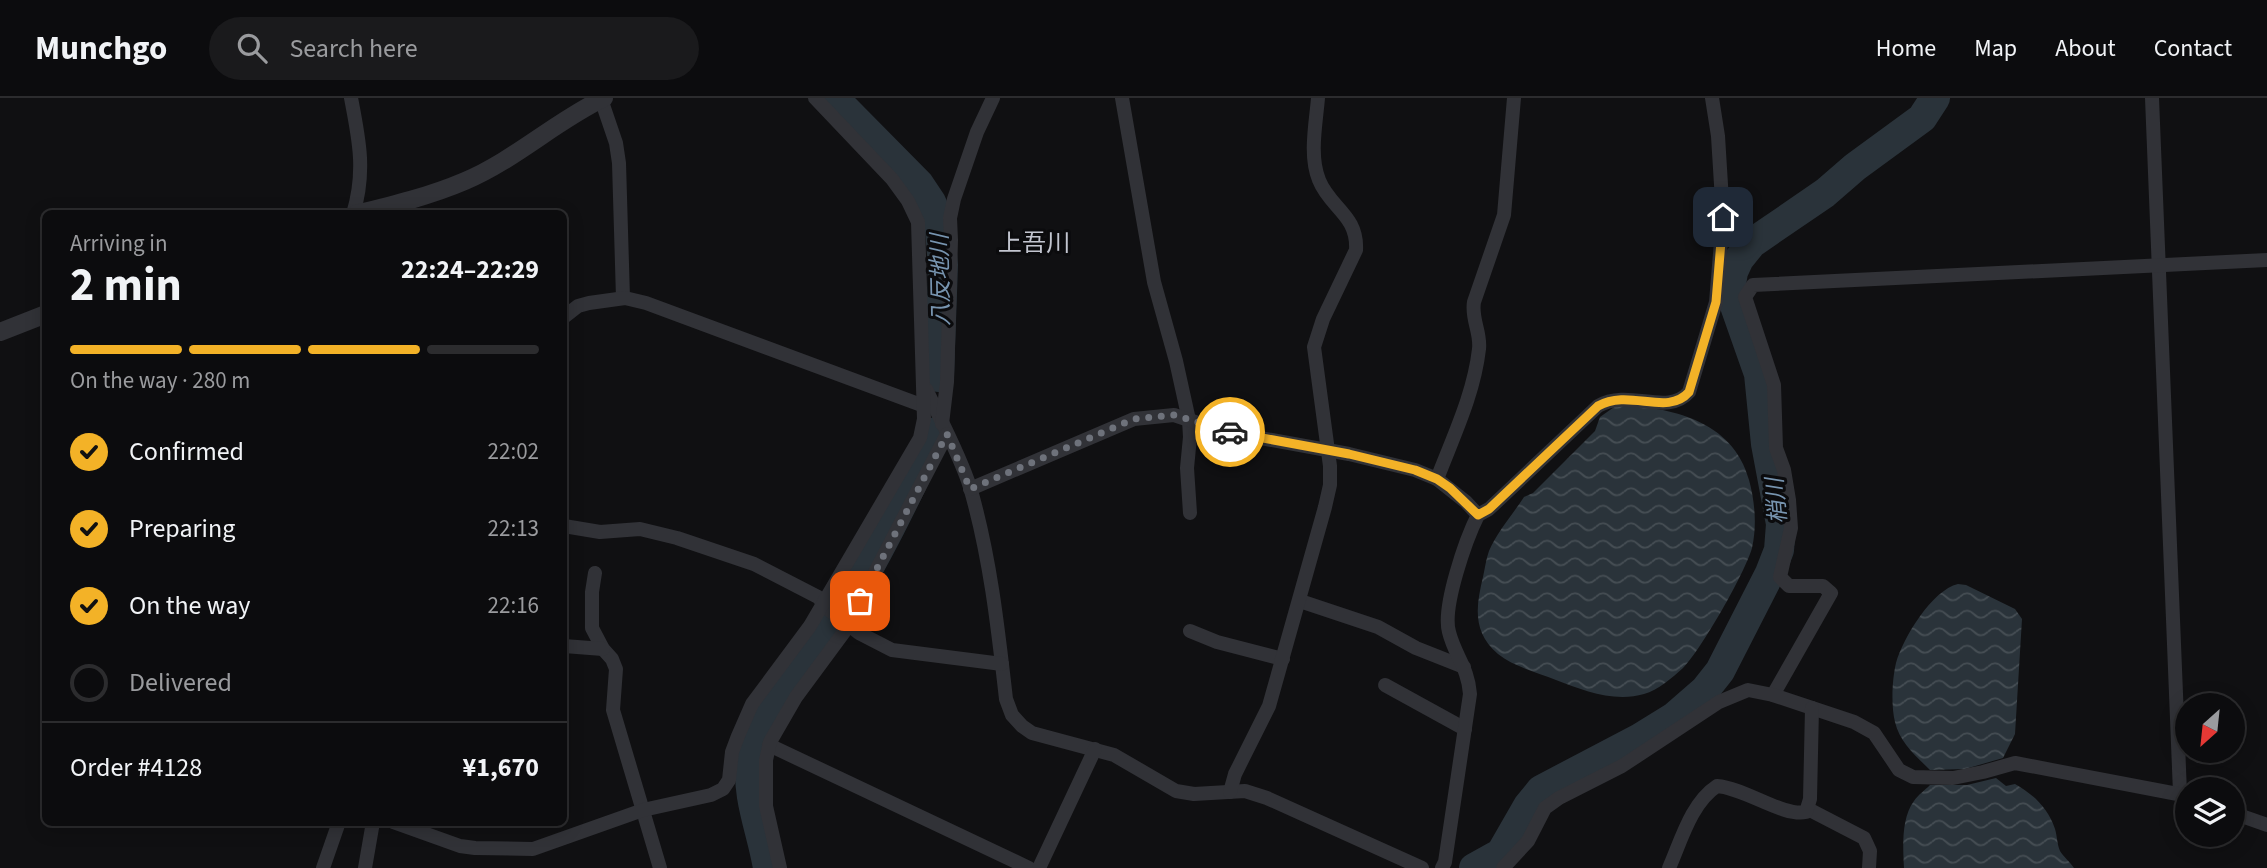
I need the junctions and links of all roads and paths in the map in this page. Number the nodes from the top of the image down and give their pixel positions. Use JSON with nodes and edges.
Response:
{"nodes":[{"id":1,"x":351,"y":98,"type":"edge"},
{"id":2,"x":815,"y":98,"type":"edge"},
{"id":3,"x":993,"y":98,"type":"edge"},
{"id":4,"x":1122,"y":98,"type":"edge"},
{"id":5,"x":1318,"y":98,"type":"edge"},
{"id":6,"x":1514,"y":98,"type":"edge"},
{"id":7,"x":1712,"y":98,"type":"edge"},
{"id":8,"x":2152,"y":98,"type":"edge"},
{"id":9,"x":603,"y":99,"type":"edge"},
{"id":10,"x":356,"y":210,"type":"edge"},
{"id":11,"x":371,"y":210,"type":"edge"},
{"id":12,"x":2267,"y":260,"type":"edge"},
{"id":13,"x":2160,"y":264,"type":"junction"},
{"id":14,"x":623,"y":298,"type":"junction"},
{"id":15,"x":567,"y":315,"type":"edge"},
{"id":16,"x":42,"y":316,"type":"edge"},
{"id":17,"x":0,"y":332,"type":"edge"},
{"id":18,"x":922,"y":381,"type":"junction"},
{"id":19,"x":924,"y":406,"type":"junction"},
{"id":20,"x":1189,"y":420,"type":"junction"},
{"id":21,"x":945,"y":429,"type":"junction"},
{"id":22,"x":1328,"y":450,"type":"junction"},
{"id":23,"x":1437,"y":479,"type":"junction"},
{"id":24,"x":970,"y":489,"type":"junction"},
{"id":25,"x":1190,"y":513,"type":"dead end"},
{"id":26,"x":1478,"y":515,"type":"junction"},
{"id":27,"x":567,"y":526,"type":"edge"},
{"id":28,"x":595,"y":573,"type":"dead end"},
{"id":29,"x":1300,"y":601,"type":"junction"},
{"id":30,"x":823,"y":603,"type":"junction"},
{"id":31,"x":849,"y":623,"type":"junction"},
{"id":32,"x":1190,"y":631,"type":"dead end"},
{"id":33,"x":567,"y":646,"type":"edge"},
{"id":34,"x":603,"y":649,"type":"junction"},
{"id":35,"x":1283,"y":659,"type":"junction"},
{"id":36,"x":1002,"y":664,"type":"junction"},
{"id":37,"x":1464,"y":667,"type":"junction"},
{"id":38,"x":1385,"y":685,"type":"dead end"},
{"id":39,"x":1773,"y":695,"type":"junction"},
{"id":40,"x":1812,"y":708,"type":"junction"},
{"id":41,"x":1465,"y":729,"type":"junction"},
{"id":42,"x":769,"y":745,"type":"junction"},
{"id":43,"x":1095,"y":749,"type":"junction"},
{"id":44,"x":2183,"y":777,"type":"edge"},
{"id":45,"x":1230,"y":792,"type":"junction"},
{"id":46,"x":2175,"y":792,"type":"edge"},
{"id":47,"x":1808,"y":809,"type":"junction"},
{"id":48,"x":643,"y":810,"type":"junction"},
{"id":49,"x":2245,"y":817,"type":"edge"},
{"id":50,"x":2267,"y":825,"type":"edge"},
{"id":51,"x":339,"y":826,"type":"edge"},
{"id":52,"x":372,"y":826,"type":"edge"},
{"id":53,"x":404,"y":826,"type":"edge"},
{"id":54,"x":323,"y":868,"type":"edge"},
{"id":55,"x":365,"y":868,"type":"edge"},
{"id":56,"x":660,"y":868,"type":"edge"},
{"id":57,"x":780,"y":868,"type":"edge"},
{"id":58,"x":1029,"y":868,"type":"edge"},
{"id":59,"x":1039,"y":868,"type":"edge"},
{"id":60,"x":1422,"y":868,"type":"edge"},
{"id":61,"x":1441,"y":868,"type":"edge"},
{"id":62,"x":1503,"y":868,"type":"edge"},
{"id":63,"x":1669,"y":868,"type":"edge"},
{"id":64,"x":1869,"y":868,"type":"edge"}],
"edges":[{"from":1,"to":10,"type":"street"},
{"from":2,"to":18,"type":"street"},
{"from":3,"to":21,"type":"street"},
{"from":4,"to":20,"type":"street"},
{"from":5,"to":22,"type":"street"},
{"from":6,"to":23,"type":"street"},
{"from":7,"to":26,"type":"street"},
{"from":8,"to":13,"type":"street"},
{"from":9,"to":11,"type":"street"},
{"from":9,"to":14,"type":"street"},
{"from":12,"to":13,"type":"street"},
{"from":13,"to":39,"type":"street"},
{"from":13,"to":44,"type":"street"},
{"from":14,"to":15,"type":"street"},
{"from":14,"to":19,"type":"street"},
{"from":16,"to":17,"type":"street"},
{"from":18,"to":19,"type":"street"},
{"from":18,"to":21,"type":"street"},
{"from":19,"to":30,"type":"street"},
{"from":20,"to":22,"type":"street"},
{"from":20,"to":24,"type":"street"},
{"from":20,"to":25,"type":"street"},
{"from":21,"to":24,"type":"street"},
{"from":21,"to":31,"type":"street"},
{"from":22,"to":23,"type":"street"},
{"from":22,"to":29,"type":"street"},
{"from":23,"to":26,"type":"street"},
{"from":24,"to":36,"type":"street"},
{"from":26,"to":37,"type":"street"},
{"from":27,"to":30,"type":"street"},
{"from":28,"to":34,"type":"street"},
{"from":29,"to":35,"type":"street"},
{"from":29,"to":37,"type":"street"},
{"from":30,"to":31,"type":"street"},
{"from":30,"to":48,"type":"street"},
{"from":31,"to":36,"type":"street"},
{"from":31,"to":42,"type":"street"},
{"from":32,"to":35,"type":"street"},
{"from":33,"to":34,"type":"street"},
{"from":34,"to":48,"type":"street"},
{"from":35,"to":45,"type":"street"},
{"from":36,"to":43,"type":"street"},
{"from":37,"to":41,"type":"street"},
{"from":38,"to":41,"type":"street"},
{"from":39,"to":40,"type":"street"},
{"from":39,"to":62,"type":"street"},
{"from":40,"to":46,"type":"street"},
{"from":40,"to":47,"type":"street"},
{"from":41,"to":61,"type":"street"},
{"from":42,"to":57,"type":"street"},
{"from":42,"to":58,"type":"street"},
{"from":43,"to":45,"type":"street"},
{"from":43,"to":59,"type":"street"},
{"from":45,"to":60,"type":"street"},
{"from":47,"to":63,"type":"street"},
{"from":47,"to":64,"type":"street"},
{"from":48,"to":53,"type":"street"},
{"from":48,"to":56,"type":"street"},
{"from":49,"to":50,"type":"street"},
{"from":51,"to":54,"type":"street"},
{"from":52,"to":55,"type":"street"}]}
